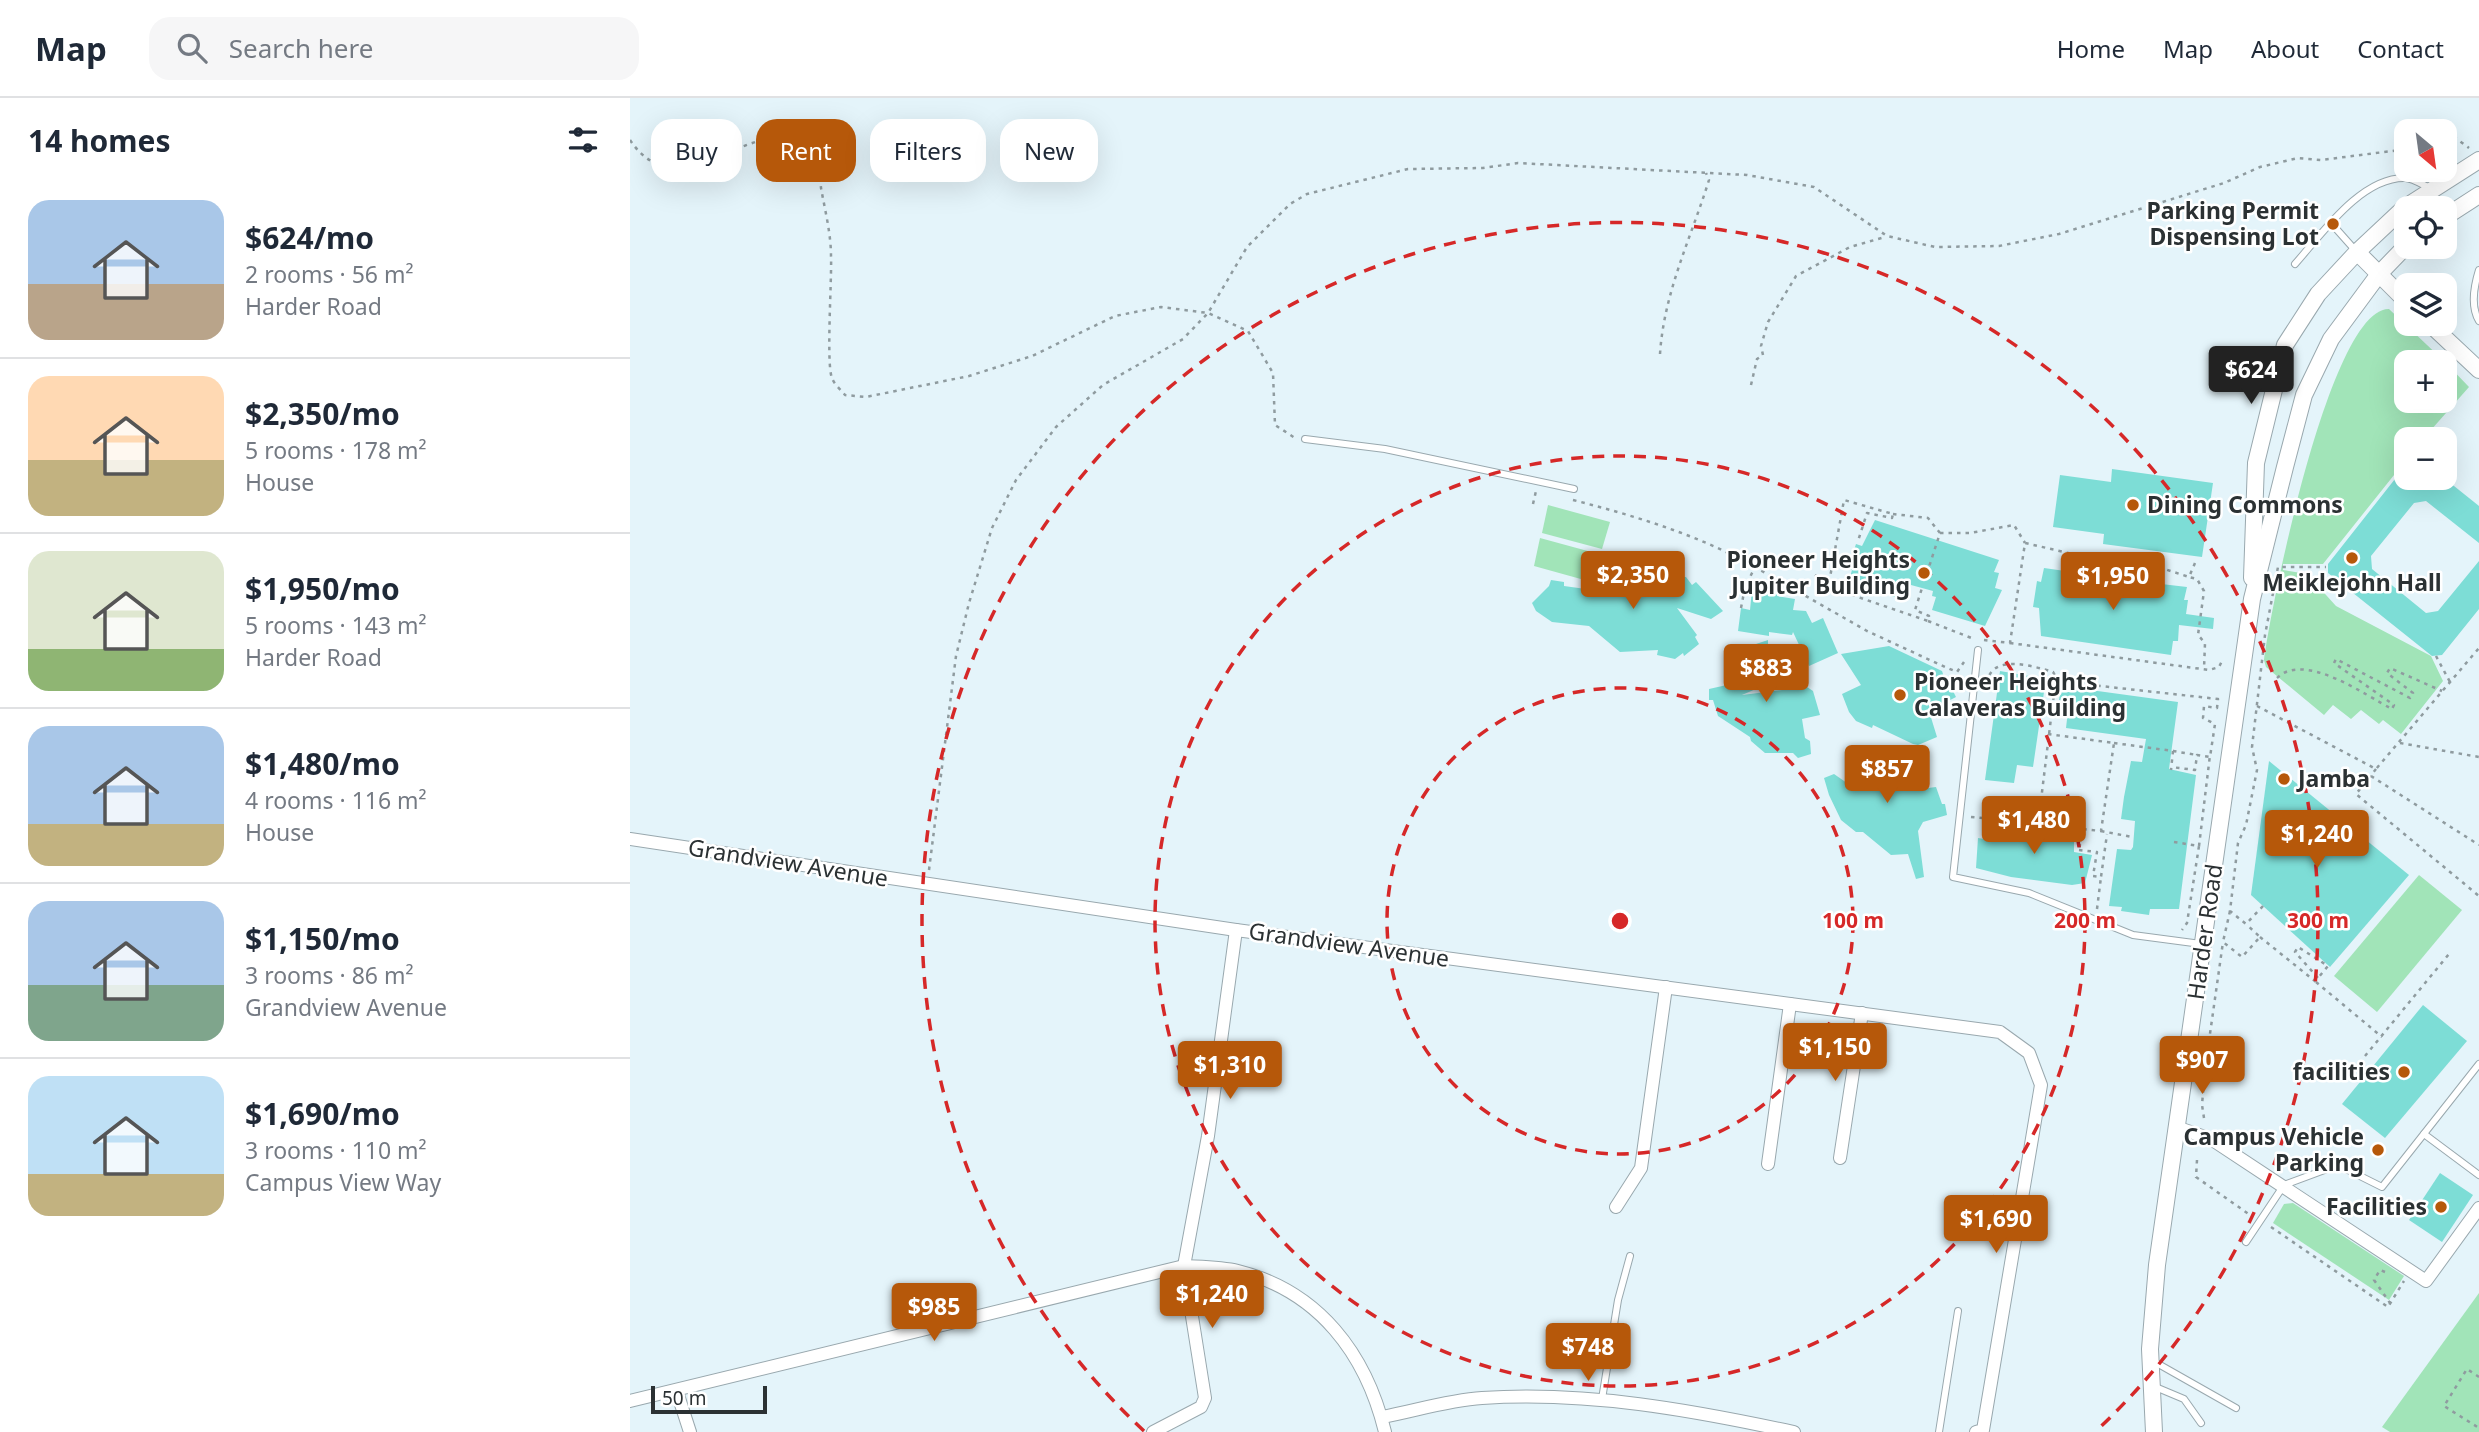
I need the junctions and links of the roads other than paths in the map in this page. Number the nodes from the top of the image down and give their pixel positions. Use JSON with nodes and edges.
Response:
{"nodes":[{"id":1,"x":2475,"y":155,"type":"edge"},
{"id":2,"x":2432,"y":188,"type":"junction"},
{"id":3,"x":2479,"y":195,"type":"edge"},
{"id":4,"x":2457,"y":209,"type":"edge"},
{"id":5,"x":2331,"y":223,"type":"junction"},
{"id":6,"x":2357,"y":252,"type":"junction"},
{"id":7,"x":2394,"y":258,"type":"edge"},
{"id":8,"x":2295,"y":264,"type":"dead end"},
{"id":9,"x":2479,"y":270,"type":"edge"},
{"id":10,"x":2379,"y":274,"type":"junction"},
{"id":11,"x":2394,"y":288,"type":"edge"},
{"id":12,"x":2479,"y":321,"type":"edge"},
{"id":13,"x":2443,"y":336,"type":"edge"},
{"id":14,"x":2479,"y":370,"type":"edge"},
{"id":15,"x":1306,"y":439,"type":"road end"},
{"id":16,"x":1574,"y":489,"type":"dead end"},
{"id":17,"x":2252,"y":599,"type":"junction"},
{"id":18,"x":1978,"y":650,"type":"dead end"},
{"id":19,"x":630,"y":839,"type":"edge"},
{"id":20,"x":1236,"y":930,"type":"junction"},
{"id":21,"x":2203,"y":944,"type":"junction"},
{"id":22,"x":1666,"y":987,"type":"junction"},
{"id":23,"x":1790,"y":1004,"type":"junction"},
{"id":24,"x":1862,"y":1013,"type":"junction"},
{"id":25,"x":2479,"y":1064,"type":"edge"},
{"id":26,"x":2179,"y":1128,"type":"junction"},
{"id":27,"x":2424,"y":1134,"type":"junction"},
{"id":28,"x":1840,"y":1158,"type":"dead end"},
{"id":29,"x":1768,"y":1164,"type":"dead end"},
{"id":30,"x":2479,"y":1174,"type":"edge"},
{"id":31,"x":2284,"y":1185,"type":"junction"},
{"id":32,"x":1616,"y":1207,"type":"dead end"},
{"id":33,"x":2479,"y":1208,"type":"edge"},
{"id":34,"x":2246,"y":1242,"type":"dead end"},
{"id":35,"x":1630,"y":1256,"type":"dead end"},
{"id":36,"x":1184,"y":1266,"type":"junction"},
{"id":37,"x":1958,"y":1311,"type":"dead end"},
{"id":38,"x":2150,"y":1359,"type":"junction"},
{"id":39,"x":2151,"y":1385,"type":"junction"},
{"id":40,"x":677,"y":1392,"type":"junction"},
{"id":41,"x":630,"y":1401,"type":"edge"},
{"id":42,"x":1602,"y":1401,"type":"junction"},
{"id":43,"x":2236,"y":1408,"type":"dead end"},
{"id":44,"x":1382,"y":1417,"type":"junction"},
{"id":45,"x":2201,"y":1423,"type":"dead end"},
{"id":46,"x":1979,"y":1431,"type":"edge"},
{"id":47,"x":690,"y":1432,"type":"edge"},
{"id":48,"x":1153,"y":1432,"type":"edge"},
{"id":49,"x":1385,"y":1432,"type":"edge"},
{"id":50,"x":1794,"y":1432,"type":"edge"},
{"id":51,"x":1939,"y":1432,"type":"edge"},
{"id":52,"x":2154,"y":1432,"type":"edge"}],
"edges":[{"from":1,"to":2,"type":"street","name":"Harder Road"},
{"from":2,"to":5,"type":"lane"},
{"from":2,"to":6,"type":"street","name":"Harder Road"},
{"from":3,"to":4,"type":"street"},
{"from":5,"to":6,"type":"lane"},
{"from":5,"to":8,"type":"lane"},
{"from":6,"to":10,"type":"street"},
{"from":6,"to":17,"type":"street","name":"Harder Road"},
{"from":7,"to":10,"type":"street","name":"Harder Road"},
{"from":9,"to":12,"type":"lane"},
{"from":10,"to":11,"type":"street"},
{"from":10,"to":17,"type":"street","name":"Harder Road"},
{"from":13,"to":14,"type":"street"},
{"from":15,"to":16,"type":"lane"},
{"from":17,"to":21,"type":"street","name":"Harder Road"},
{"from":18,"to":21,"type":"lane"},
{"from":19,"to":20,"type":"street","name":"Grandview Avenue"},
{"from":20,"to":22,"type":"street","name":"Grandview Avenue"},
{"from":20,"to":36,"type":"street"},
{"from":21,"to":26,"type":"street","name":"Harder Road"},
{"from":22,"to":23,"type":"street","name":"Grandview Avenue"},
{"from":22,"to":32,"type":"street"},
{"from":23,"to":24,"type":"street","name":"Grandview Avenue"},
{"from":23,"to":29,"type":"street"},
{"from":24,"to":28,"type":"street"},
{"from":24,"to":46,"type":"street","name":"Grandview Avenue"},
{"from":25,"to":27,"type":"lane"},
{"from":26,"to":31,"type":"street"},
{"from":26,"to":38,"type":"street","name":"Harder Road"},
{"from":27,"to":30,"type":"lane"},
{"from":27,"to":31,"type":"lane"},
{"from":31,"to":33,"type":"street"},
{"from":31,"to":34,"type":"lane"},
{"from":35,"to":42,"type":"lane"},
{"from":36,"to":40,"type":"street"},
{"from":36,"to":44,"type":"street"},
{"from":36,"to":48,"type":"street"},
{"from":37,"to":51,"type":"lane"},
{"from":38,"to":39,"type":"street","name":"Harder Road"},
{"from":38,"to":43,"type":"lane"},
{"from":39,"to":45,"type":"lane"},
{"from":39,"to":52,"type":"street","name":"Harder Road"},
{"from":40,"to":41,"type":"street"},
{"from":40,"to":47,"type":"street"},
{"from":42,"to":44,"type":"street"},
{"from":42,"to":50,"type":"street"},
{"from":44,"to":49,"type":"street"}]}
